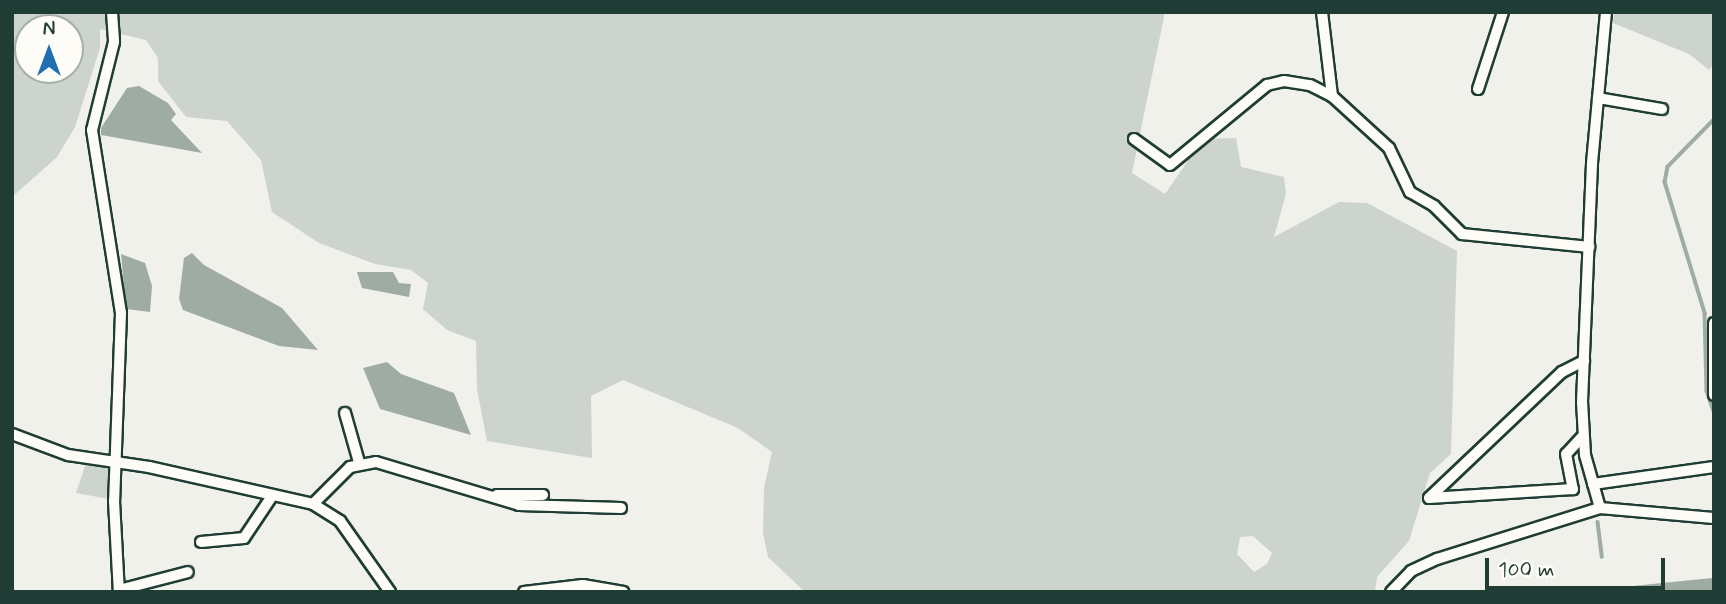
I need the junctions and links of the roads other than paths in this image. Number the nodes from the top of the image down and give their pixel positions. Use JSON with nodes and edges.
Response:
{"nodes":[{"id":1,"x":113,"y":12,"type":"edge"},
{"id":2,"x":1321,"y":12,"type":"edge"},
{"id":3,"x":1503,"y":12,"type":"edge"},
{"id":4,"x":1606,"y":12,"type":"edge"},
{"id":5,"x":1478,"y":89,"type":"dead end"},
{"id":6,"x":1332,"y":96,"type":"junction"},
{"id":7,"x":1598,"y":98,"type":"junction"},
{"id":8,"x":1662,"y":108,"type":"dead end"},
{"id":9,"x":1134,"y":139,"type":"dead end"},
{"id":10,"x":1589,"y":247,"type":"junction"},
{"id":11,"x":1714,"y":323,"type":"edge"},
{"id":12,"x":1584,"y":361,"type":"junction"},
{"id":13,"x":1714,"y":395,"type":"edge"},
{"id":14,"x":345,"y":413,"type":"dead end"},
{"id":15,"x":12,"y":433,"type":"edge"},
{"id":16,"x":1581,"y":437,"type":"junction"},
{"id":17,"x":117,"y":461,"type":"junction"},
{"id":18,"x":359,"y":462,"type":"junction"},
{"id":19,"x":1714,"y":467,"type":"edge"},
{"id":20,"x":1593,"y":484,"type":"junction"},
{"id":21,"x":484,"y":491,"type":"junction"},
{"id":22,"x":543,"y":495,"type":"dead end"},
{"id":23,"x":272,"y":496,"type":"junction"},
{"id":24,"x":313,"y":504,"type":"junction"},
{"id":25,"x":621,"y":508,"type":"dead end"},
{"id":26,"x":1600,"y":508,"type":"junction"},
{"id":27,"x":1714,"y":518,"type":"edge"},
{"id":28,"x":201,"y":542,"type":"dead end"},
{"id":29,"x":188,"y":572,"type":"dead end"},
{"id":30,"x":119,"y":591,"type":"edge"},
{"id":31,"x":390,"y":592,"type":"edge"},
{"id":32,"x":524,"y":592,"type":"edge"},
{"id":33,"x":623,"y":592,"type":"edge"},
{"id":34,"x":1391,"y":592,"type":"edge"}],
"edges":[{"from":1,"to":17,"type":"street"},
{"from":2,"to":6,"type":"street"},
{"from":3,"to":5,"type":"street"},
{"from":4,"to":7,"type":"street"},
{"from":6,"to":9,"type":"street"},
{"from":6,"to":10,"type":"street"},
{"from":7,"to":8,"type":"street"},
{"from":7,"to":10,"type":"street"},
{"from":10,"to":12,"type":"street"},
{"from":11,"to":13,"type":"street"},
{"from":12,"to":16,"type":"street"},
{"from":12,"to":16,"type":"street"},
{"from":14,"to":18,"type":"street"},
{"from":15,"to":17,"type":"street"},
{"from":16,"to":20,"type":"street"},
{"from":17,"to":23,"type":"street"},
{"from":17,"to":30,"type":"street"},
{"from":18,"to":21,"type":"street"},
{"from":18,"to":24,"type":"street"},
{"from":19,"to":20,"type":"street"},
{"from":20,"to":26,"type":"street"},
{"from":21,"to":22,"type":"street"},
{"from":21,"to":25,"type":"street"},
{"from":23,"to":24,"type":"street"},
{"from":23,"to":28,"type":"street"},
{"from":24,"to":31,"type":"street"},
{"from":26,"to":27,"type":"street"},
{"from":26,"to":34,"type":"street"},
{"from":29,"to":30,"type":"street"},
{"from":32,"to":33,"type":"street"}]}
